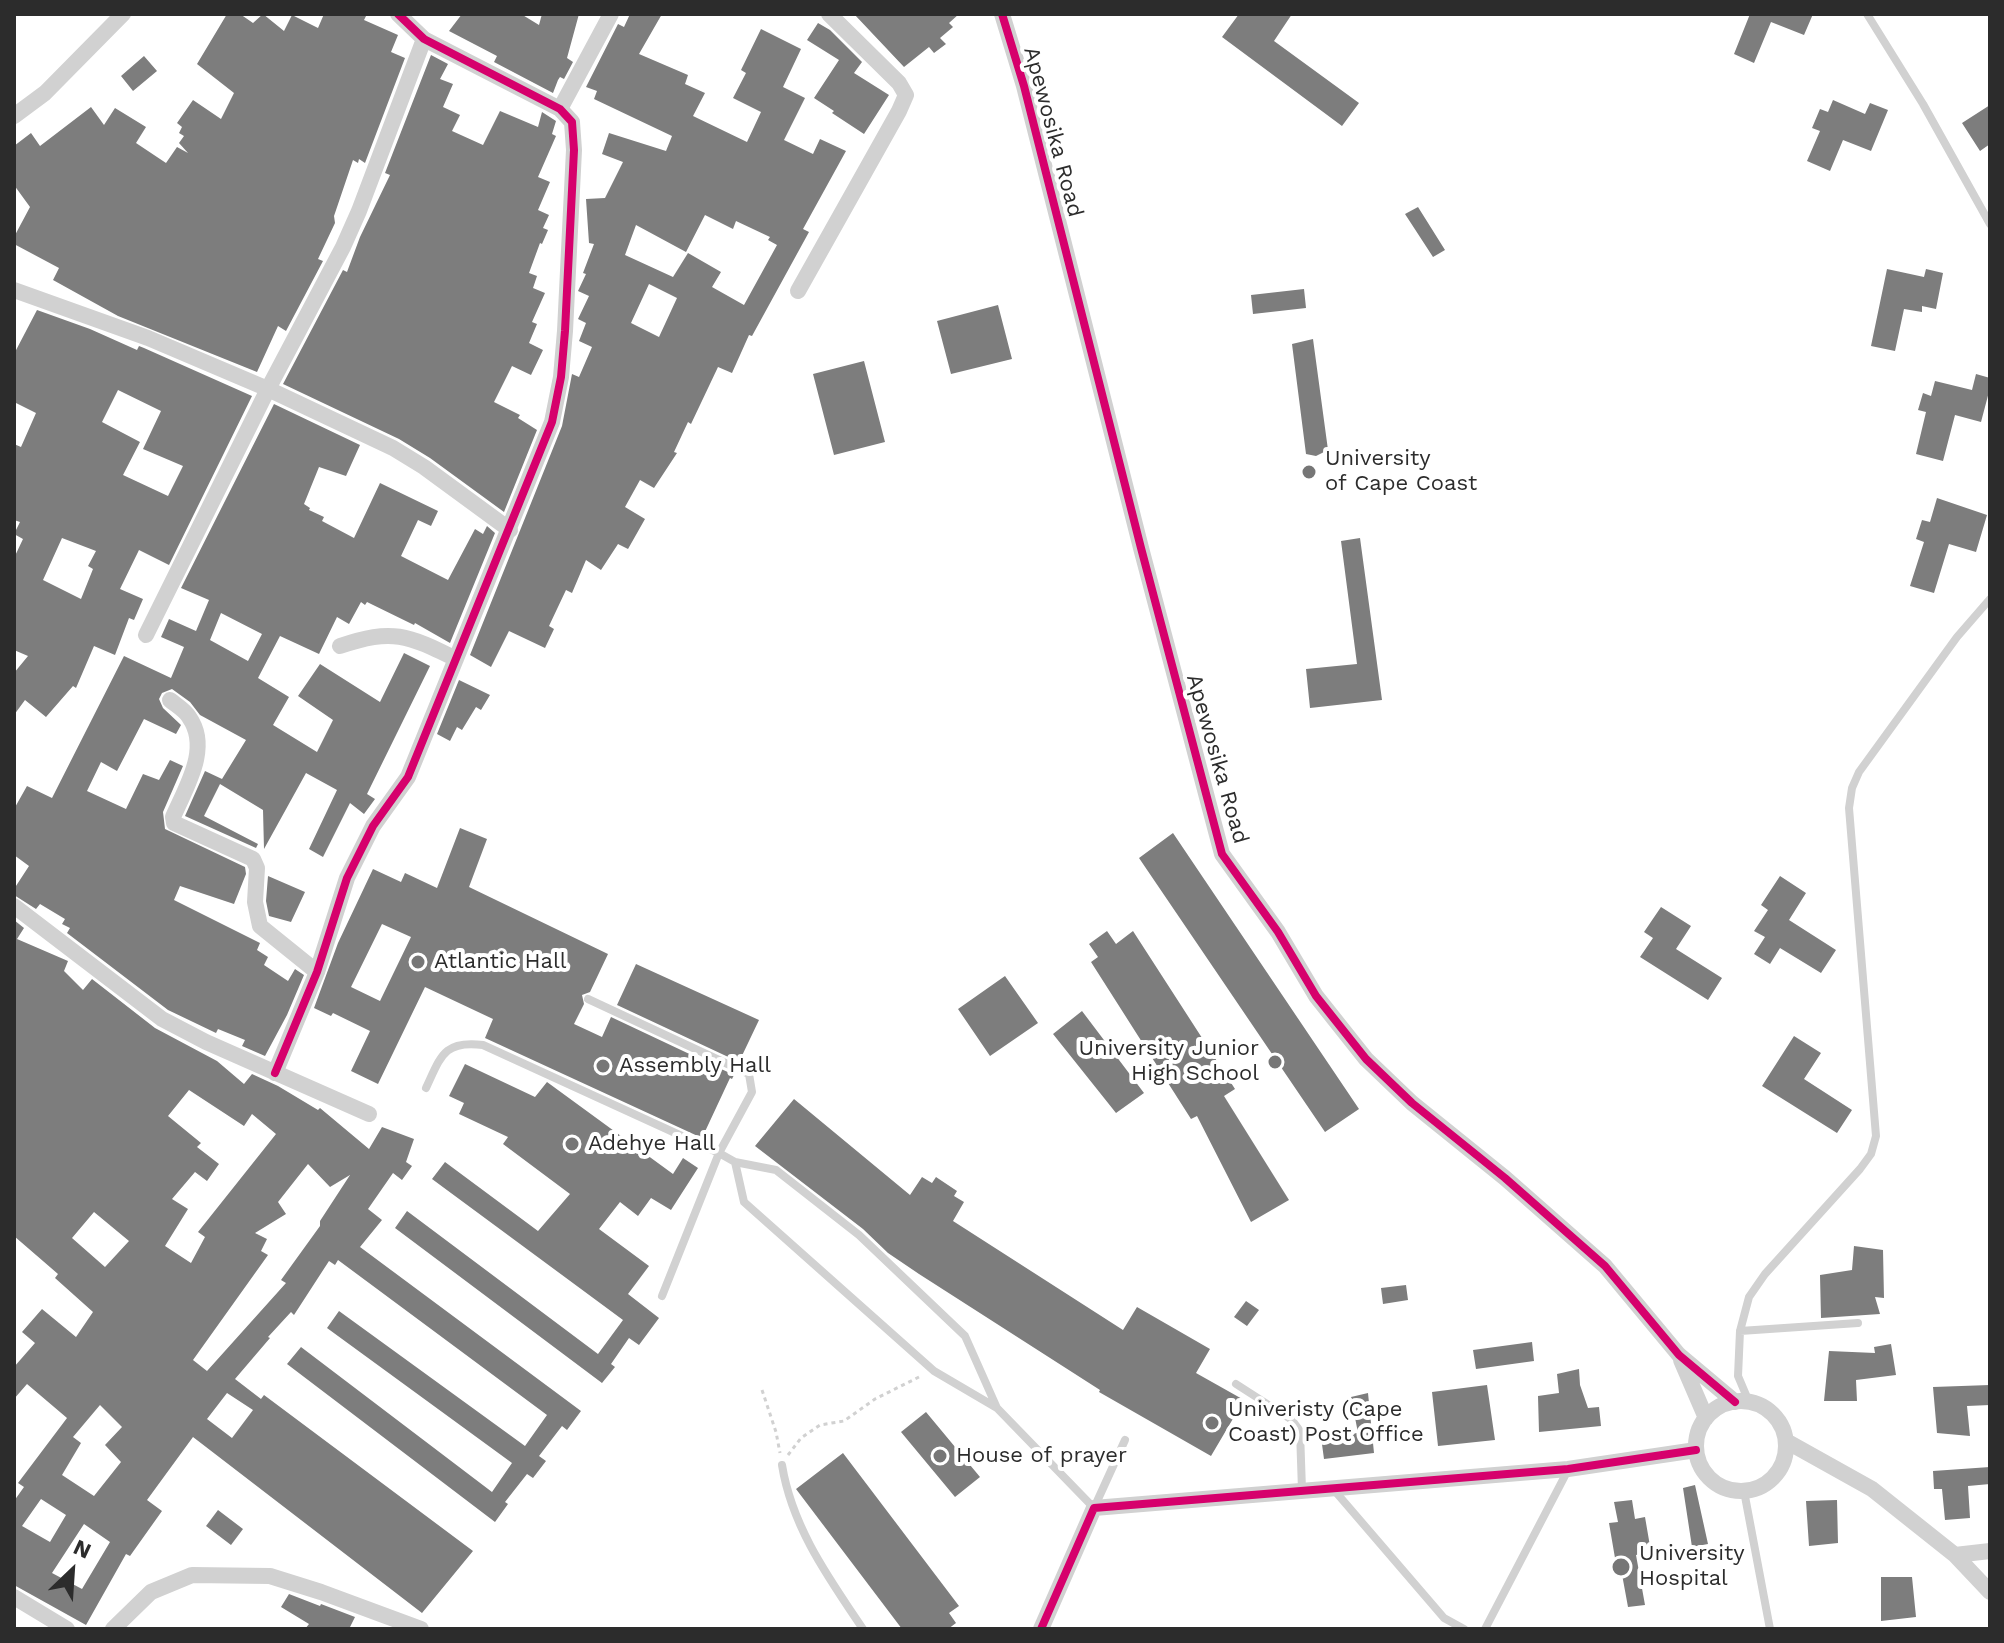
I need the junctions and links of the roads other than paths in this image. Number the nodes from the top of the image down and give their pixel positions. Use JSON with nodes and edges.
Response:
{"nodes":[{"id":1,"x":123,"y":14,"type":"edge"},
{"id":2,"x":398,"y":14,"type":"edge"},
{"id":3,"x":611,"y":14,"type":"edge"},
{"id":4,"x":829,"y":14,"type":"edge"},
{"id":5,"x":1002,"y":14,"type":"edge"},
{"id":6,"x":1867,"y":14,"type":"edge"},
{"id":7,"x":424,"y":39,"type":"junction"},
{"id":8,"x":560,"y":109,"type":"junction"},
{"id":9,"x":14,"y":116,"type":"edge"},
{"id":10,"x":1990,"y":224,"type":"edge"},
{"id":11,"x":14,"y":290,"type":"edge"},
{"id":12,"x":798,"y":291,"type":"dead end"},
{"id":13,"x":268,"y":389,"type":"junction"},
{"id":14,"x":510,"y":530,"type":"junction"},
{"id":15,"x":1990,"y":599,"type":"edge"},
{"id":16,"x":146,"y":635,"type":"dead end"},
{"id":17,"x":340,"y":646,"type":"dead end"},
{"id":18,"x":456,"y":659,"type":"junction"},
{"id":19,"x":170,"y":700,"type":"dead end"},
{"id":20,"x":14,"y":906,"type":"edge"},
{"id":21,"x":317,"y":972,"type":"junction"},
{"id":22,"x":588,"y":999,"type":"dead end"},
{"id":23,"x":275,"y":1073,"type":"junction"},
{"id":24,"x":426,"y":1088,"type":"dead end"},
{"id":25,"x":369,"y":1114,"type":"dead end"},
{"id":26,"x":719,"y":1153,"type":"junction"},
{"id":27,"x":735,"y":1162,"type":"junction"},
{"id":28,"x":662,"y":1296,"type":"dead end"},
{"id":29,"x":1858,"y":1323,"type":"dead end"},
{"id":30,"x":1740,"y":1331,"type":"junction"},
{"id":31,"x":1679,"y":1355,"type":"junction"},
{"id":32,"x":1236,"y":1384,"type":"dead end"},
{"id":33,"x":1742,"y":1402,"type":"junction"},
{"id":34,"x":997,"y":1408,"type":"junction"},
{"id":35,"x":1706,"y":1418,"type":"junction"},
{"id":36,"x":1125,"y":1440,"type":"dead end"},
{"id":37,"x":1786,"y":1441,"type":"junction"},
{"id":38,"x":1696,"y":1450,"type":"junction"},
{"id":39,"x":782,"y":1465,"type":"road end"},
{"id":40,"x":1568,"y":1469,"type":"junction"},
{"id":41,"x":1333,"y":1489,"type":"junction"},
{"id":42,"x":1302,"y":1490,"type":"junction"},
{"id":43,"x":1744,"y":1491,"type":"junction"},
{"id":44,"x":1094,"y":1508,"type":"junction"},
{"id":45,"x":1990,"y":1551,"type":"edge"},
{"id":46,"x":1955,"y":1555,"type":"junction"},
{"id":47,"x":1990,"y":1592,"type":"edge"},
{"id":48,"x":14,"y":1597,"type":"edge"},
{"id":49,"x":67,"y":1629,"type":"edge"},
{"id":50,"x":113,"y":1629,"type":"edge"},
{"id":51,"x":421,"y":1629,"type":"edge"},
{"id":52,"x":863,"y":1629,"type":"edge"},
{"id":53,"x":1041,"y":1629,"type":"edge"},
{"id":54,"x":1464,"y":1629,"type":"edge"},
{"id":55,"x":1485,"y":1629,"type":"edge"},
{"id":56,"x":1770,"y":1629,"type":"edge"}],
"edges":[{"from":1,"to":9,"type":"street"},
{"from":2,"to":7,"type":"street"},
{"from":3,"to":8,"type":"street"},
{"from":4,"to":12,"type":"street"},
{"from":5,"to":31,"type":"street","name":"Apewosika Road"},
{"from":6,"to":10,"type":"lane"},
{"from":7,"to":8,"type":"street"},
{"from":7,"to":13,"type":"street"},
{"from":8,"to":14,"type":"street"},
{"from":11,"to":13,"type":"street"},
{"from":13,"to":14,"type":"street"},
{"from":13,"to":16,"type":"street"},
{"from":14,"to":18,"type":"street"},
{"from":15,"to":30,"type":"lane"},
{"from":17,"to":18,"type":"street"},
{"from":18,"to":21,"type":"street"},
{"from":19,"to":21,"type":"street"},
{"from":20,"to":23,"type":"street"},
{"from":21,"to":23,"type":"street"},
{"from":22,"to":26,"type":"lane"},
{"from":23,"to":25,"type":"street"},
{"from":24,"to":26,"type":"lane"},
{"from":26,"to":27,"type":"lane"},
{"from":26,"to":28,"type":"lane"},
{"from":27,"to":34,"type":"lane"},
{"from":27,"to":34,"type":"lane"},
{"from":29,"to":30,"type":"lane"},
{"from":30,"to":33,"type":"lane"},
{"from":31,"to":33,"type":"street"},
{"from":31,"to":35,"type":"street"},
{"from":32,"to":42,"type":"lane"},
{"from":33,"to":35,"type":"street"},
{"from":33,"to":37,"type":"street"},
{"from":34,"to":44,"type":"lane"},
{"from":35,"to":38,"type":"street"},
{"from":36,"to":44,"type":"lane"},
{"from":37,"to":43,"type":"street"},
{"from":37,"to":46,"type":"street"},
{"from":38,"to":40,"type":"street"},
{"from":38,"to":43,"type":"street"},
{"from":39,"to":52,"type":"lane"},
{"from":40,"to":41,"type":"street"},
{"from":40,"to":55,"type":"lane"},
{"from":41,"to":42,"type":"street"},
{"from":41,"to":54,"type":"lane"},
{"from":42,"to":44,"type":"street"},
{"from":43,"to":56,"type":"lane"},
{"from":44,"to":53,"type":"street"},
{"from":45,"to":46,"type":"street"},
{"from":46,"to":47,"type":"street"},
{"from":48,"to":49,"type":"street"},
{"from":50,"to":51,"type":"street"}]}
